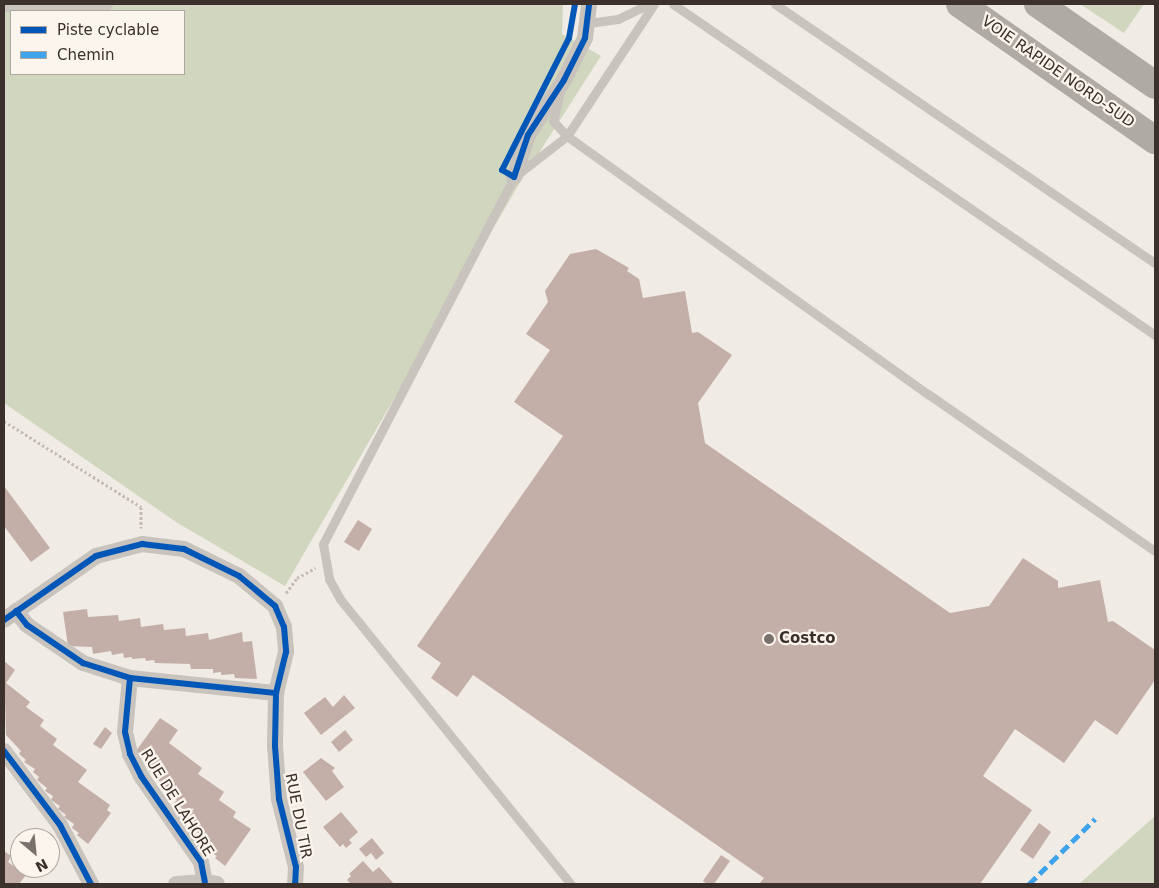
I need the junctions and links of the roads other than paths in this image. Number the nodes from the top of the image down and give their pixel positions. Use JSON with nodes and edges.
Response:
{"nodes":[{"id":1,"x":4,"y":4,"type":"edge"},
{"id":2,"x":105,"y":4,"type":"edge"},
{"id":3,"x":589,"y":4,"type":"edge"},
{"id":4,"x":649,"y":4,"type":"edge"},
{"id":5,"x":654,"y":4,"type":"edge"},
{"id":6,"x":673,"y":4,"type":"edge"},
{"id":7,"x":775,"y":4,"type":"edge"},
{"id":8,"x":960,"y":4,"type":"edge"},
{"id":9,"x":1038,"y":4,"type":"edge"},
{"id":10,"x":588,"y":23,"type":"junction"},
{"id":11,"x":564,"y":80,"type":"junction"},
{"id":12,"x":1155,"y":84,"type":"edge"},
{"id":13,"x":567,"y":136,"type":"junction"},
{"id":14,"x":1155,"y":140,"type":"edge"},
{"id":15,"x":514,"y":177,"type":"junction"},
{"id":16,"x":1155,"y":263,"type":"edge"},
{"id":17,"x":1155,"y":335,"type":"edge"},
{"id":18,"x":1155,"y":551,"type":"edge"},
{"id":19,"x":10,"y":615,"type":"edge"},
{"id":20,"x":130,"y":678,"type":"junction"},
{"id":21,"x":276,"y":693,"type":"junction"},
{"id":22,"x":4,"y":751,"type":"edge"},
{"id":23,"x":211,"y":883,"type":"edge"},
{"id":24,"x":91,"y":884,"type":"edge"},
{"id":25,"x":176,"y":884,"type":"edge"},
{"id":26,"x":295,"y":884,"type":"edge"},
{"id":27,"x":570,"y":884,"type":"edge"}],
"edges":[{"from":1,"to":2,"type":"street"},
{"from":3,"to":10,"type":"street"},
{"from":4,"to":10,"type":"lane"},
{"from":5,"to":13,"type":"lane"},
{"from":6,"to":17,"type":"lane"},
{"from":7,"to":16,"type":"lane"},
{"from":8,"to":14,"type":"highway","name":"VOIE RAPIDE NORD-SUD"},
{"from":9,"to":12,"type":"highway"},
{"from":10,"to":11,"type":"street"},
{"from":11,"to":13,"type":"lane"},
{"from":11,"to":15,"type":"street"},
{"from":13,"to":15,"type":"lane"},
{"from":13,"to":18,"type":"lane"},
{"from":15,"to":27,"type":"lane"},
{"from":19,"to":20,"type":"street"},
{"from":19,"to":21,"type":"street","name":"RUE DU TIR"},
{"from":20,"to":21,"type":"street"},
{"from":20,"to":23,"type":"street","name":"RUE DE LAHORE"},
{"from":21,"to":26,"type":"street","name":"RUE DU TIR"},
{"from":22,"to":24,"type":"street"},
{"from":23,"to":25,"type":"street"}]}
